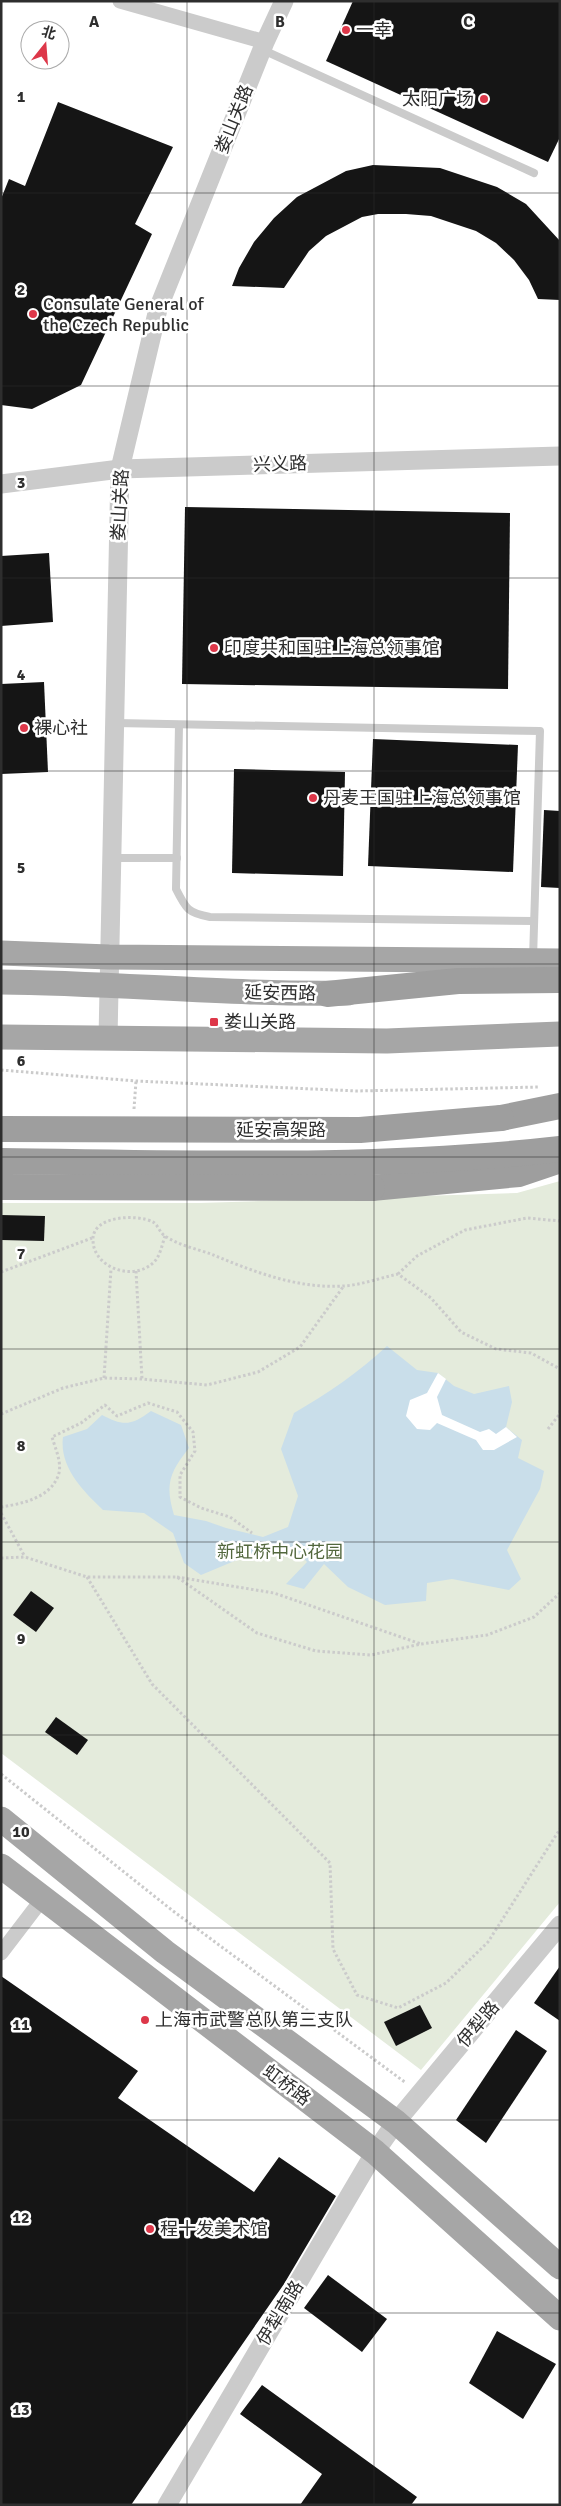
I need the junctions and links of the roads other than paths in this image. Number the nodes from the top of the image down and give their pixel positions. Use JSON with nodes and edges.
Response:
{"nodes":[{"id":1,"x":120,"y":1,"type":"edge"},
{"id":2,"x":284,"y":1,"type":"edge"},
{"id":3,"x":263,"y":45,"type":"junction"},
{"id":4,"x":534,"y":173,"type":"dead end"},
{"id":5,"x":560,"y":456,"type":"edge"},
{"id":6,"x":120,"y":469,"type":"junction"},
{"id":7,"x":1,"y":484,"type":"edge"},
{"id":8,"x":114,"y":723,"type":"junction"},
{"id":9,"x":179,"y":725,"type":"junction"},
{"id":10,"x":110,"y":858,"type":"junction"},
{"id":11,"x":177,"y":858,"type":"junction"},
{"id":12,"x":534,"y":921,"type":"junction"},
{"id":13,"x":1,"y":953,"type":"edge"},
{"id":14,"x":109,"y":957,"type":"junction"},
{"id":15,"x":533,"y":960,"type":"junction"},
{"id":16,"x":560,"y":960,"type":"edge"},
{"id":17,"x":560,"y":980,"type":"edge"},
{"id":18,"x":1,"y":982,"type":"edge"},
{"id":19,"x":107,"y":985,"type":"junction"},
{"id":20,"x":560,"y":991,"type":"edge"},
{"id":21,"x":327,"y":994,"type":"junction"},
{"id":22,"x":560,"y":1034,"type":"edge"},
{"id":23,"x":1,"y":1037,"type":"edge"},
{"id":24,"x":108,"y":1038,"type":"junction"},
{"id":25,"x":553,"y":1097,"type":"edge"},
{"id":26,"x":1,"y":1129,"type":"edge"},
{"id":27,"x":560,"y":1149,"type":"edge"},
{"id":28,"x":560,"y":1160,"type":"edge"},
{"id":29,"x":1,"y":1161,"type":"edge"},
{"id":30,"x":1,"y":1187,"type":"edge"},
{"id":31,"x":1,"y":1819,"type":"edge"},
{"id":32,"x":1,"y":1866,"type":"edge"},
{"id":33,"x":43,"y":1898,"type":"junction"},
{"id":34,"x":560,"y":1925,"type":"edge"},
{"id":35,"x":1,"y":1953,"type":"edge"},
{"id":36,"x":396,"y":2122,"type":"junction"},
{"id":37,"x":375,"y":2152,"type":"junction"},
{"id":38,"x":560,"y":2267,"type":"edge"},
{"id":39,"x":560,"y":2318,"type":"edge"},
{"id":40,"x":167,"y":2505,"type":"edge"}],
"edges":[{"from":1,"to":3,"type":"street"},
{"from":2,"to":3,"type":"street","name":"娄山关路"},
{"from":3,"to":4,"type":"lane"},
{"from":3,"to":6,"type":"street","name":"娄山关路"},
{"from":5,"to":6,"type":"street","name":"兴义路"},
{"from":6,"to":7,"type":"street","name":"兴义路"},
{"from":6,"to":8,"type":"street","name":"娄山关路"},
{"from":8,"to":9,"type":"lane"},
{"from":8,"to":10,"type":"street","name":"娄山关路"},
{"from":9,"to":11,"type":"lane"},
{"from":9,"to":12,"type":"lane"},
{"from":10,"to":11,"type":"lane"},
{"from":10,"to":14,"type":"street","name":"娄山关路"},
{"from":11,"to":12,"type":"lane"},
{"from":12,"to":15,"type":"lane"},
{"from":13,"to":14,"type":"main road","name":"延安西路"},
{"from":14,"to":15,"type":"main road","name":"延安西路"},
{"from":14,"to":19,"type":"street","name":"娄山关路"},
{"from":15,"to":16,"type":"main road","name":"延安西路"},
{"from":17,"to":21,"type":"highway"},
{"from":18,"to":19,"type":"main road","name":"延安西路"},
{"from":19,"to":21,"type":"main road","name":"延安西路"},
{"from":19,"to":24,"type":"street","name":"娄山关路"},
{"from":20,"to":21,"type":"main road","name":"延安西路"},
{"from":22,"to":24,"type":"main road"},
{"from":23,"to":24,"type":"main road"},
{"from":25,"to":26,"type":"highway","name":"延安高架路","bridge":true},
{"from":27,"to":29,"type":"highway","name":"延安高架路","bridge":true},
{"from":28,"to":30,"type":"highway","bridge":true},
{"from":31,"to":36,"type":"main road","name":"虹桥路"},
{"from":32,"to":33,"type":"main road","name":"虹桥路"},
{"from":33,"to":35,"type":"street"},
{"from":33,"to":37,"type":"main road","name":"虹桥路"},
{"from":34,"to":36,"type":"street","name":"伊犁路"},
{"from":36,"to":37,"type":"street","name":"伊犁南路"},
{"from":36,"to":38,"type":"main road","name":"虹桥路"},
{"from":37,"to":39,"type":"main road","name":"虹桥路"},
{"from":37,"to":40,"type":"street","name":"伊犁南路"}]}
